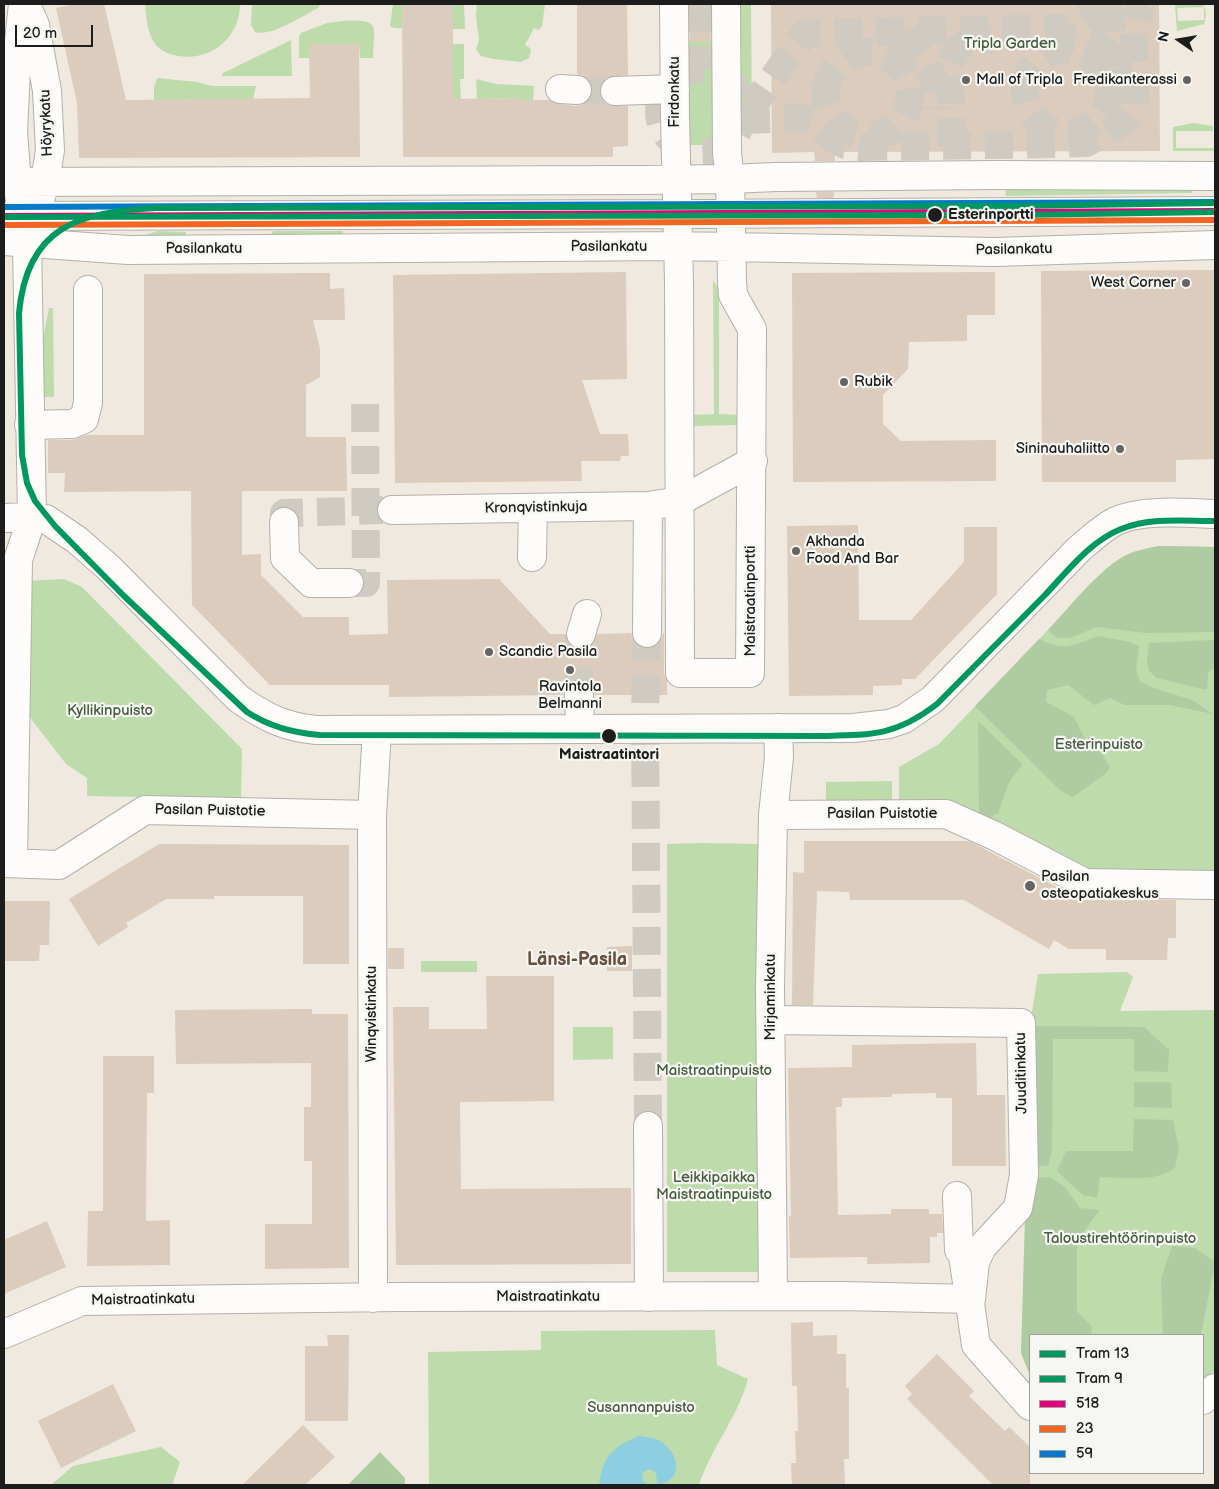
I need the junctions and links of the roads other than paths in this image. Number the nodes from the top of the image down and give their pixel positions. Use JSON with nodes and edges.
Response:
{"nodes":[{"id":1,"x":24,"y":4,"type":"edge"},
{"id":2,"x":674,"y":4,"type":"edge"},
{"id":3,"x":726,"y":4,"type":"edge"},
{"id":4,"x":675,"y":89,"type":"junction"},
{"id":5,"x":615,"y":91,"type":"tunnel mouth"},
{"id":6,"x":1215,"y":176,"type":"edge"},
{"id":7,"x":676,"y":179,"type":"junction"},
{"id":8,"x":730,"y":179,"type":"junction"},
{"id":9,"x":11,"y":182,"type":"edge"},
{"id":10,"x":45,"y":182,"type":"junction"},
{"id":11,"x":1215,"y":211,"type":"edge"},
{"id":12,"x":731,"y":213,"type":"junction"},
{"id":13,"x":677,"y":214,"type":"junction"},
{"id":14,"x":21,"y":216,"type":"edge"},
{"id":15,"x":16,"y":242,"type":"edge"},
{"id":16,"x":1215,"y":245,"type":"edge"},
{"id":17,"x":678,"y":246,"type":"junction"},
{"id":18,"x":731,"y":248,"type":"junction"},
{"id":19,"x":88,"y":290,"type":"dead end"},
{"id":20,"x":29,"y":425,"type":"junction"},
{"id":21,"x":753,"y":461,"type":"junction"},
{"id":22,"x":680,"y":501,"type":"junction"},
{"id":23,"x":648,"y":506,"type":"junction"},
{"id":24,"x":533,"y":508,"type":"junction"},
{"id":25,"x":392,"y":510,"type":"tunnel mouth"},
{"id":26,"x":1215,"y":514,"type":"edge"},
{"id":27,"x":32,"y":517,"type":"junction"},
{"id":28,"x":4,"y":518,"type":"edge"},
{"id":29,"x":284,"y":522,"type":"dead end"},
{"id":30,"x":532,"y":557,"type":"dead end"},
{"id":31,"x":349,"y":583,"type":"tunnel mouth"},
{"id":32,"x":646,"y":633,"type":"tunnel mouth"},
{"id":33,"x":579,"y":695,"type":"tunnel mouth"},
{"id":34,"x":580,"y":728,"type":"junction"},
{"id":35,"x":778,"y":728,"type":"junction"},
{"id":36,"x":377,"y":730,"type":"junction"},
{"id":37,"x":372,"y":815,"type":"junction"},
{"id":38,"x":773,"y":815,"type":"junction"},
{"id":39,"x":8,"y":863,"type":"edge"},
{"id":40,"x":1215,"y":885,"type":"edge"},
{"id":41,"x":770,"y":1020,"type":"junction"},
{"id":42,"x":648,"y":1126,"type":"tunnel mouth"},
{"id":43,"x":957,"y":1196,"type":"dead end"},
{"id":44,"x":773,"y":1296,"type":"junction"},
{"id":45,"x":649,"y":1297,"type":"junction"},
{"id":46,"x":373,"y":1298,"type":"junction"},
{"id":47,"x":971,"y":1299,"type":"junction"},
{"id":48,"x":4,"y":1334,"type":"edge"},
{"id":49,"x":1215,"y":1388,"type":"edge"},
{"id":50,"x":1204,"y":1399,"type":"edge"},
{"id":51,"x":1029,"y":1405,"type":"edge"}],
"edges":[{"from":1,"to":9,"type":"street","name":"Höyrykatu"},
{"from":1,"to":10,"type":"street","name":"Höyrykatu"},
{"from":2,"to":4,"type":"street","name":"Firdonkatu"},
{"from":3,"to":8,"type":"street"},
{"from":4,"to":5,"type":"street"},
{"from":4,"to":7,"type":"street","name":"Firdonkatu"},
{"from":6,"to":8,"type":"street"},
{"from":7,"to":8,"type":"street"},
{"from":7,"to":10,"type":"street"},
{"from":7,"to":13,"type":"street","name":"Maistraatinportti"},
{"from":8,"to":12,"type":"street","name":"Maistraatinportti"},
{"from":9,"to":10,"type":"street"},
{"from":9,"to":14,"type":"street","name":"Höyrykatu"},
{"from":10,"to":14,"type":"street","name":"Höyrykatu"},
{"from":11,"to":12,"type":"street"},
{"from":12,"to":13,"type":"street"},
{"from":12,"to":18,"type":"street","name":"Maistraatinportti"},
{"from":13,"to":14,"type":"street"},
{"from":13,"to":17,"type":"street","name":"Maistraatinportti"},
{"from":14,"to":15,"type":"street","name":"Höyrykatu"},
{"from":15,"to":17,"type":"street","name":"Pasilankatu"},
{"from":15,"to":20,"type":"street","name":"Höyrykatu"},
{"from":16,"to":18,"type":"street","name":"Pasilankatu"},
{"from":17,"to":18,"type":"street","name":"Pasilankatu"},
{"from":17,"to":22,"type":"street","name":"Maistraatinportti"},
{"from":18,"to":21,"type":"street","name":"Maistraatinportti"},
{"from":19,"to":20,"type":"street"},
{"from":20,"to":27,"type":"street","name":"Höyrykatu"},
{"from":21,"to":22,"type":"street","name":"Kronqvistinkuja"},
{"from":21,"to":22,"type":"street","name":"Maistraatinportti"},
{"from":22,"to":23,"type":"street","name":"Kronqvistinkuja"},
{"from":23,"to":24,"type":"street","name":"Kronqvistinkuja"},
{"from":23,"to":32,"type":"street"},
{"from":24,"to":25,"type":"street","name":"Kronqvistinkuja"},
{"from":24,"to":30,"type":"street"},
{"from":26,"to":35,"type":"street"},
{"from":27,"to":28,"type":"street"},
{"from":27,"to":36,"type":"street"},
{"from":27,"to":39,"type":"street","name":"Höyrykatu"},
{"from":29,"to":31,"type":"street"},
{"from":33,"to":34,"type":"street"},
{"from":34,"to":35,"type":"street"},
{"from":34,"to":36,"type":"street"},
{"from":35,"to":38,"type":"street","name":"Mirjaminkatu"},
{"from":36,"to":37,"type":"street","name":"Winqvistinkatu"},
{"from":37,"to":39,"type":"street","name":"Pasilan Puistotie"},
{"from":37,"to":46,"type":"street","name":"Winqvistinkatu"},
{"from":38,"to":40,"type":"street","name":"Pasilan Puistotie"},
{"from":38,"to":41,"type":"street","name":"Mirjaminkatu"},
{"from":41,"to":44,"type":"street","name":"Mirjaminkatu"},
{"from":41,"to":47,"type":"street","name":"Juuditinkatu"},
{"from":42,"to":45,"type":"street"},
{"from":43,"to":47,"type":"street"},
{"from":44,"to":45,"type":"street","name":"Maistraatinkatu"},
{"from":44,"to":47,"type":"street","name":"Maistraatinkatu"},
{"from":45,"to":46,"type":"street","name":"Maistraatinkatu"},
{"from":46,"to":48,"type":"street","name":"Maistraatinkatu"},
{"from":47,"to":51,"type":"street"},
{"from":49,"to":50,"type":"street"}]}
